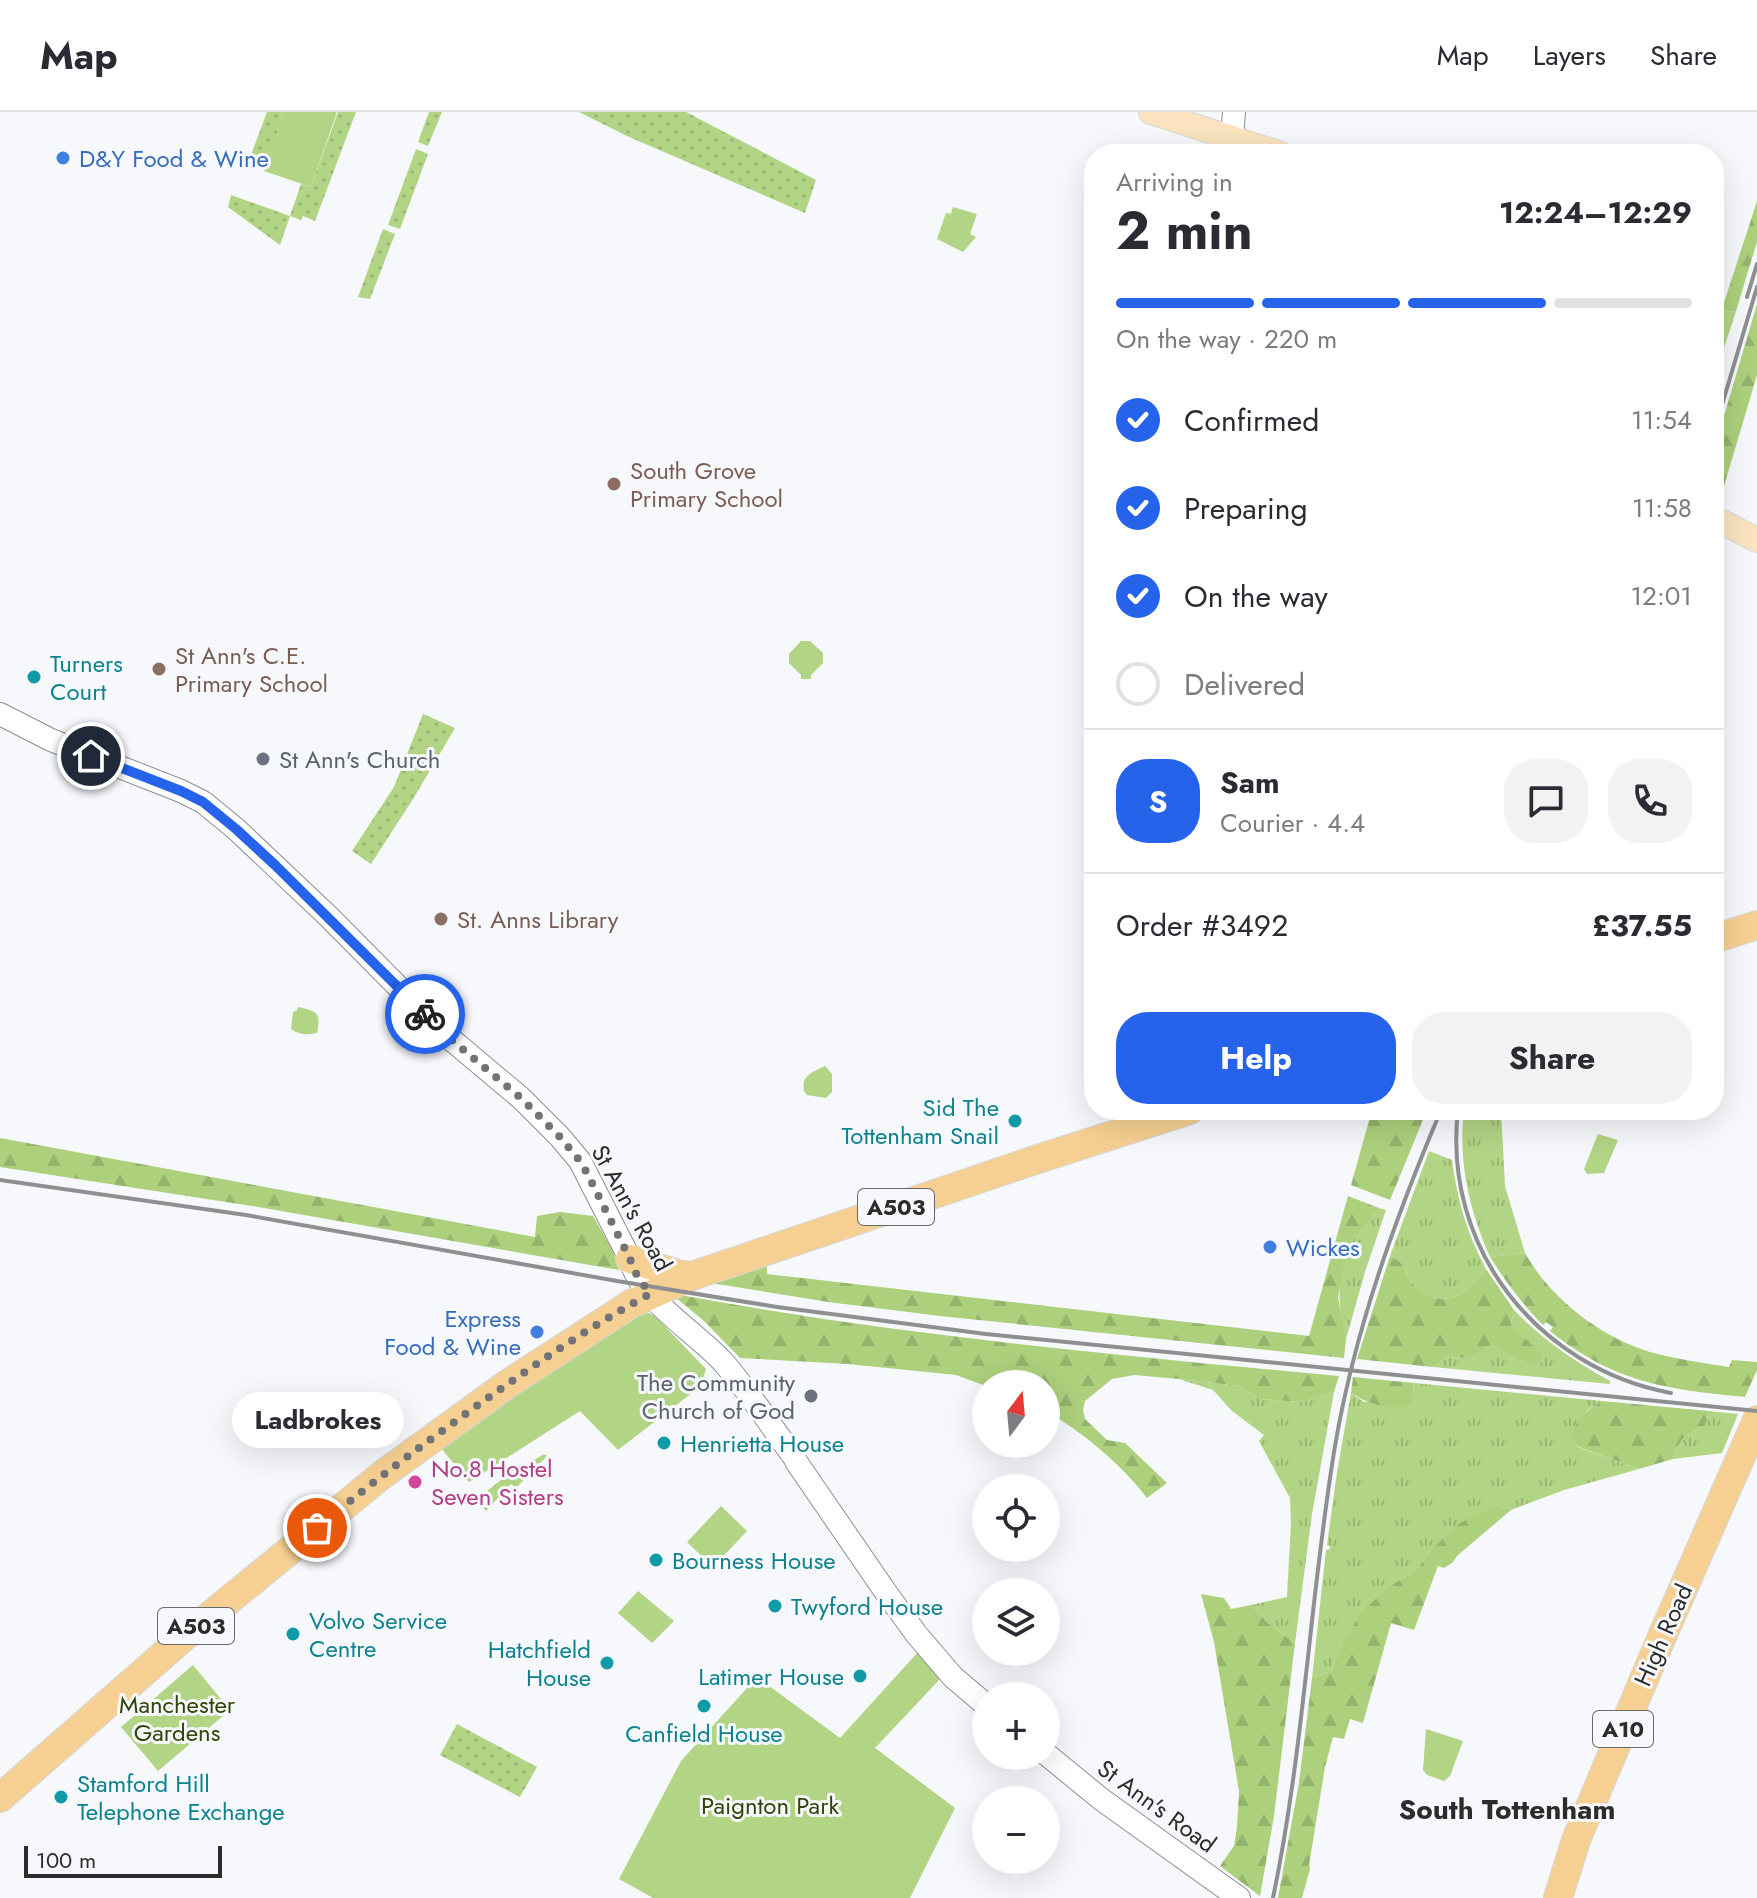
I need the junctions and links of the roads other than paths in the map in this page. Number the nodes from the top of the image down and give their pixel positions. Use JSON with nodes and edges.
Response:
{"nodes":[{"id":1,"x":1151,"y":112,"type":"edge"},
{"id":2,"x":1234,"y":112,"type":"edge"},
{"id":3,"x":1232,"y":137,"type":"junction"},
{"id":4,"x":1252,"y":144,"type":"edge"},
{"id":5,"x":1724,"y":523,"type":"edge"},
{"id":6,"x":1757,"y":540,"type":"edge"},
{"id":7,"x":0,"y":714,"type":"edge"},
{"id":8,"x":1757,"y":925,"type":"edge"},
{"id":9,"x":1724,"y":936,"type":"edge"},
{"id":10,"x":1159,"y":1120,"type":"edge"},
{"id":11,"x":630,"y":1259,"type":"junction"},
{"id":12,"x":692,"y":1276,"type":"junction"},
{"id":13,"x":650,"y":1294,"type":"junction"},
{"id":14,"x":1757,"y":1420,"type":"edge"},
{"id":15,"x":972,"y":1693,"type":"edge"},
{"id":16,"x":1060,"y":1765,"type":"edge"},
{"id":17,"x":0,"y":1798,"type":"edge"},
{"id":18,"x":1239,"y":1898,"type":"edge"},
{"id":19,"x":1558,"y":1898,"type":"edge"}],
"edges":[{"from":1,"to":3,"type":"main road"},
{"from":2,"to":3,"type":"main road"},
{"from":3,"to":4,"type":"main road"},
{"from":5,"to":6,"type":"main road"},
{"from":7,"to":11,"type":"main road","name":"St Ann's Road"},
{"from":8,"to":9,"type":"highway"},
{"from":10,"to":12,"type":"highway","number":"A503"},
{"from":11,"to":12,"type":"highway"},
{"from":11,"to":13,"type":"main road","name":"St Ann's Road"},
{"from":12,"to":13,"type":"highway","number":"A503"},
{"from":13,"to":15,"type":"main road","name":"St Ann's Road"},
{"from":13,"to":17,"type":"highway","number":"A503"},
{"from":14,"to":19,"type":"highway","name":"High Road","number":"A10"},
{"from":16,"to":18,"type":"main road","name":"St Ann's Road"}]}
